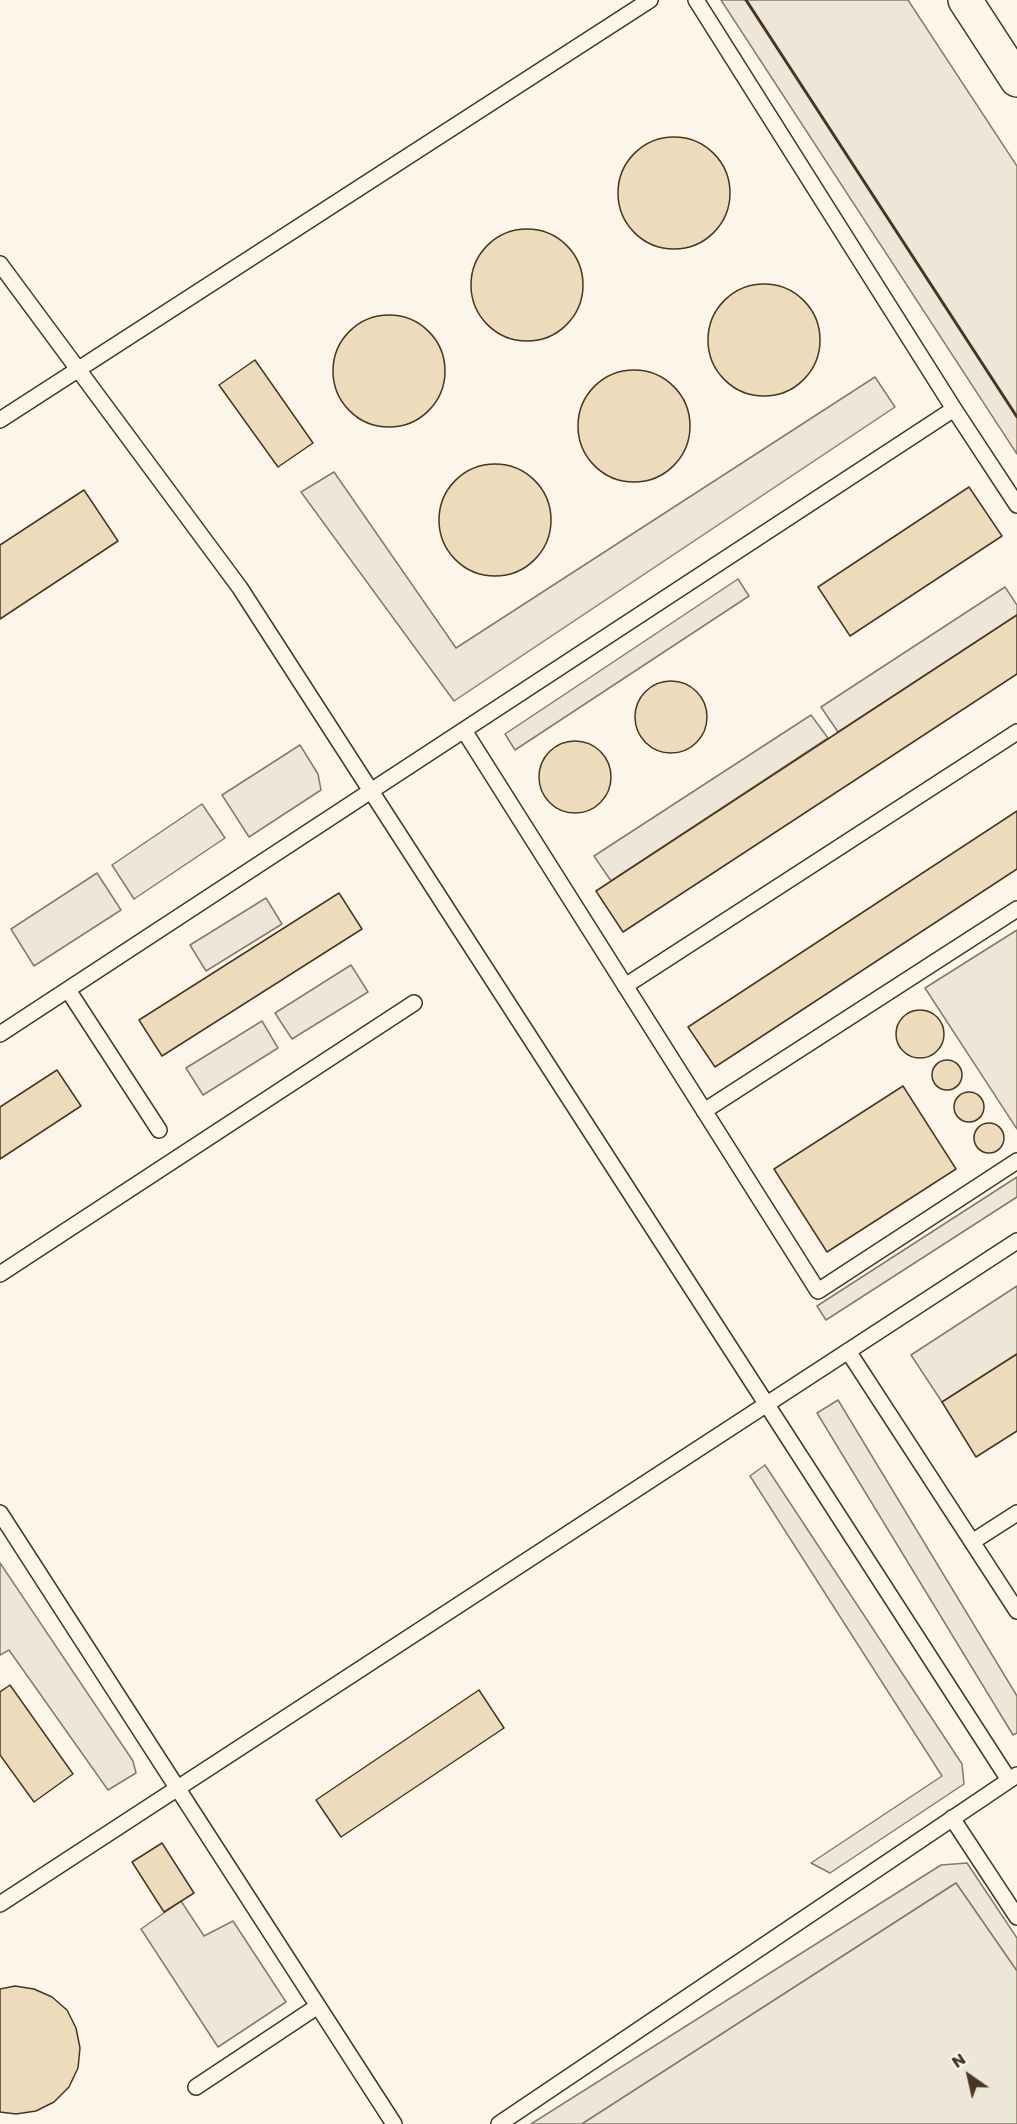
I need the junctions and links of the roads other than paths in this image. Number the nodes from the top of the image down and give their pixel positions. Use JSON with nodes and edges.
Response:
{"nodes":[{"id":1,"x":650,"y":0,"type":"edge"},
{"id":2,"x":696,"y":0,"type":"edge"},
{"id":3,"x":965,"y":0,"type":"edge"},
{"id":4,"x":1017,"y":80,"type":"edge"},
{"id":5,"x":0,"y":264,"type":"edge"},
{"id":6,"x":78,"y":370,"type":"junction"},
{"id":7,"x":954,"y":409,"type":"junction"},
{"id":8,"x":0,"y":420,"type":"edge"},
{"id":9,"x":1017,"y":505,"type":"edge"},
{"id":10,"x":465,"y":732,"type":"junction"},
{"id":11,"x":1017,"y":732,"type":"edge"},
{"id":12,"x":372,"y":792,"type":"junction"},
{"id":13,"x":1017,"y":909,"type":"edge"},
{"id":14,"x":625,"y":986,"type":"junction"},
{"id":15,"x":68,"y":990,"type":"junction"},
{"id":16,"x":414,"y":1003,"type":"dead end"},
{"id":17,"x":0,"y":1034,"type":"edge"},
{"id":18,"x":704,"y":1111,"type":"junction"},
{"id":19,"x":159,"y":1130,"type":"dead end"},
{"id":20,"x":1017,"y":1161,"type":"edge"},
{"id":21,"x":1017,"y":1241,"type":"edge"},
{"id":22,"x":0,"y":1274,"type":"edge"},
{"id":23,"x":848,"y":1351,"type":"junction"},
{"id":24,"x":766,"y":1403,"type":"junction"},
{"id":25,"x":0,"y":1513,"type":"edge"},
{"id":26,"x":1017,"y":1513,"type":"edge"},
{"id":27,"x":972,"y":1542,"type":"junction"},
{"id":28,"x":1017,"y":1611,"type":"edge"},
{"id":29,"x":1013,"y":1777,"type":"edge"},
{"id":30,"x":178,"y":1789,"type":"junction"},
{"id":31,"x":952,"y":1818,"type":"junction"},
{"id":32,"x":0,"y":1904,"type":"edge"},
{"id":33,"x":1017,"y":1917,"type":"edge"},
{"id":34,"x":318,"y":2006,"type":"junction"},
{"id":35,"x":196,"y":2087,"type":"dead end"},
{"id":36,"x":394,"y":2124,"type":"edge"},
{"id":37,"x":499,"y":2124,"type":"edge"}],
"edges":[{"from":1,"to":6,"type":"lane"},
{"from":2,"to":7,"type":"lane"},
{"from":3,"to":4,"type":"main road"},
{"from":5,"to":6,"type":"lane"},
{"from":6,"to":8,"type":"lane"},
{"from":6,"to":12,"type":"lane"},
{"from":7,"to":9,"type":"lane"},
{"from":7,"to":10,"type":"lane"},
{"from":10,"to":12,"type":"lane"},
{"from":10,"to":14,"type":"lane"},
{"from":11,"to":14,"type":"lane"},
{"from":12,"to":15,"type":"lane"},
{"from":12,"to":24,"type":"lane"},
{"from":13,"to":18,"type":"lane"},
{"from":14,"to":18,"type":"lane"},
{"from":15,"to":17,"type":"lane"},
{"from":15,"to":19,"type":"lane"},
{"from":16,"to":22,"type":"lane"},
{"from":18,"to":20,"type":"lane"},
{"from":21,"to":23,"type":"lane"},
{"from":23,"to":24,"type":"lane"},
{"from":23,"to":27,"type":"lane"},
{"from":24,"to":29,"type":"lane"},
{"from":24,"to":30,"type":"lane"},
{"from":25,"to":30,"type":"lane"},
{"from":26,"to":27,"type":"lane"},
{"from":27,"to":28,"type":"lane"},
{"from":29,"to":31,"type":"lane"},
{"from":30,"to":32,"type":"lane"},
{"from":30,"to":34,"type":"lane"},
{"from":31,"to":33,"type":"lane"},
{"from":31,"to":37,"type":"lane"},
{"from":34,"to":35,"type":"lane"},
{"from":34,"to":36,"type":"lane"}]}
